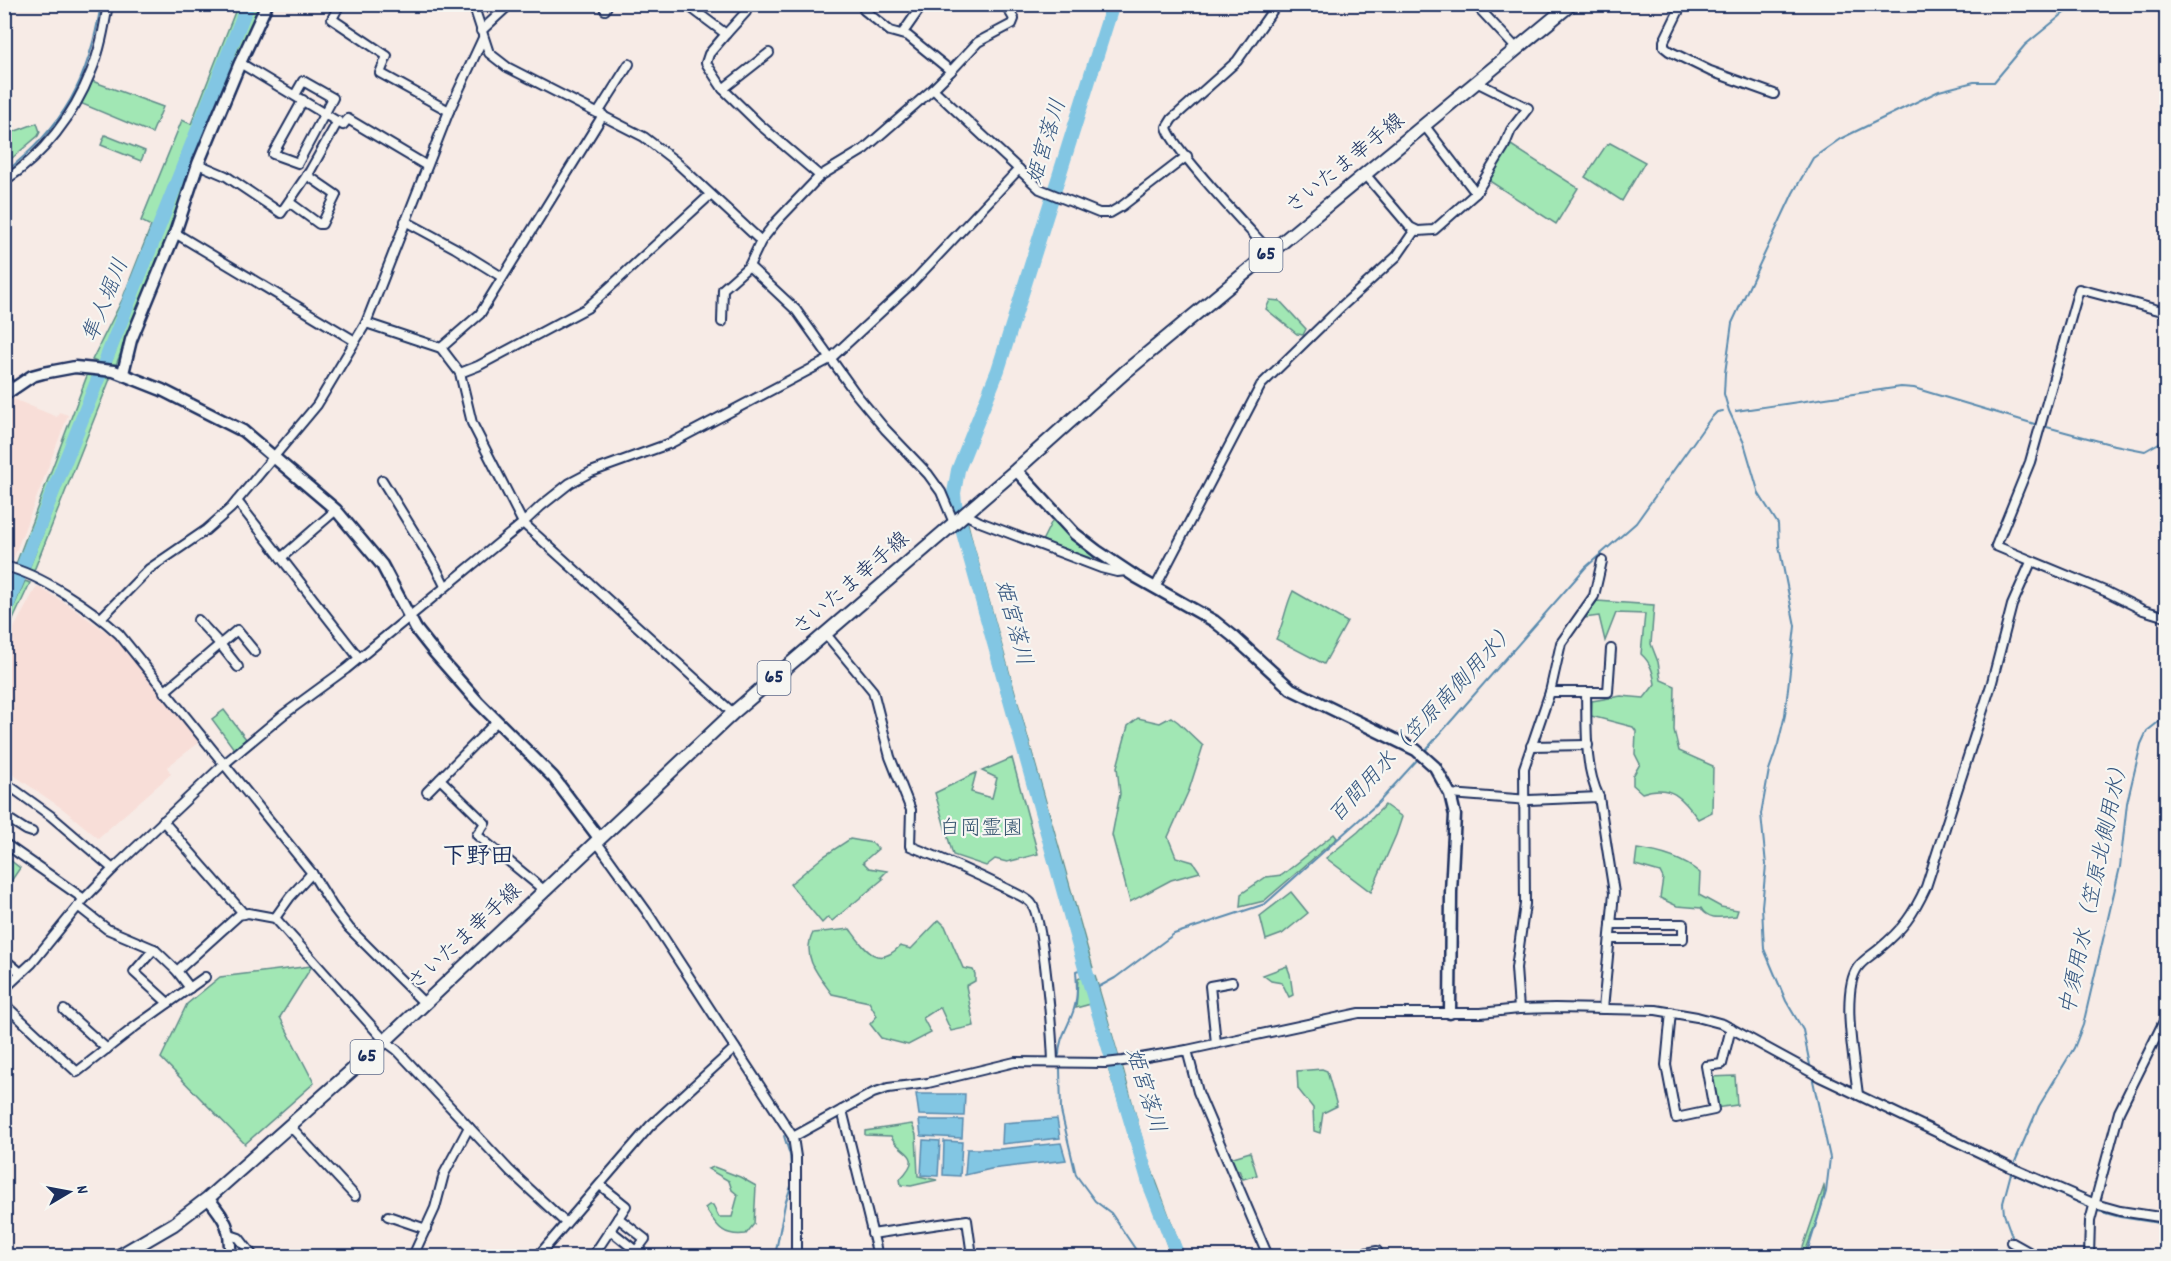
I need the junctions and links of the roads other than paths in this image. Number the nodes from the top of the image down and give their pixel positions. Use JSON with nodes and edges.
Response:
{"nodes":[{"id":1,"x":108,"y":4,"type":"edge"},
{"id":2,"x":267,"y":4,"type":"edge"},
{"id":3,"x":340,"y":4,"type":"edge"},
{"id":4,"x":473,"y":4,"type":"edge"},
{"id":5,"x":510,"y":4,"type":"edge"},
{"id":6,"x":686,"y":4,"type":"edge"},
{"id":7,"x":864,"y":4,"type":"edge"},
{"id":8,"x":923,"y":4,"type":"edge"},
{"id":9,"x":1005,"y":4,"type":"edge"},
{"id":10,"x":1277,"y":4,"type":"edge"},
{"id":11,"x":1475,"y":4,"type":"edge"},
{"id":12,"x":1570,"y":4,"type":"edge"},
{"id":13,"x":1682,"y":4,"type":"edge"},
{"id":14,"x":746,"y":12,"type":"dead end"},
{"id":15,"x":482,"y":34,"type":"junction"},
{"id":16,"x":726,"y":34,"type":"junction"},
{"id":17,"x":902,"y":34,"type":"junction"},
{"id":18,"x":1517,"y":49,"type":"junction"},
{"id":19,"x":769,"y":53,"type":"dead end"},
{"id":20,"x":240,"y":63,"type":"junction"},
{"id":21,"x":629,"y":64,"type":"dead end"},
{"id":22,"x":951,"y":71,"type":"junction"},
{"id":23,"x":1476,"y":82,"type":"junction"},
{"id":24,"x":723,"y":89,"type":"junction"},
{"id":25,"x":933,"y":89,"type":"junction"},
{"id":26,"x":1774,"y":94,"type":"dead end"},
{"id":27,"x":295,"y":95,"type":"junction"},
{"id":28,"x":303,"y":100,"type":"junction"},
{"id":29,"x":449,"y":111,"type":"junction"},
{"id":30,"x":324,"y":113,"type":"junction"},
{"id":31,"x":601,"y":114,"type":"junction"},
{"id":32,"x":338,"y":121,"type":"junction"},
{"id":33,"x":1424,"y":125,"type":"junction"},
{"id":34,"x":1187,"y":156,"type":"junction"},
{"id":35,"x":198,"y":164,"type":"junction"},
{"id":36,"x":427,"y":166,"type":"junction"},
{"id":37,"x":1019,"y":169,"type":"junction"},
{"id":38,"x":1365,"y":174,"type":"junction"},
{"id":39,"x":307,"y":175,"type":"junction"},
{"id":40,"x":820,"y":176,"type":"junction"},
{"id":41,"x":4,"y":181,"type":"edge"},
{"id":42,"x":1476,"y":193,"type":"junction"},
{"id":43,"x":710,"y":195,"type":"junction"},
{"id":44,"x":289,"y":202,"type":"junction"},
{"id":45,"x":405,"y":221,"type":"junction"},
{"id":46,"x":1415,"y":230,"type":"junction"},
{"id":47,"x":175,"y":233,"type":"junction"},
{"id":48,"x":760,"y":241,"type":"junction"},
{"id":49,"x":1270,"y":252,"type":"junction"},
{"id":50,"x":748,"y":266,"type":"junction"},
{"id":51,"x":502,"y":277,"type":"junction"},
{"id":52,"x":2166,"y":312,"type":"edge"},
{"id":53,"x":722,"y":322,"type":"dead end"},
{"id":54,"x":366,"y":323,"type":"junction"},
{"id":55,"x":355,"y":341,"type":"junction"},
{"id":56,"x":441,"y":348,"type":"junction"},
{"id":57,"x":830,"y":358,"type":"junction"},
{"id":58,"x":118,"y":372,"type":"junction"},
{"id":59,"x":4,"y":373,"type":"edge"},
{"id":60,"x":460,"y":373,"type":"junction"},
{"id":61,"x":8,"y":393,"type":"edge"},
{"id":62,"x":274,"y":456,"type":"junction"},
{"id":63,"x":1016,"y":470,"type":"junction"},
{"id":64,"x":382,"y":480,"type":"dead end"},
{"id":65,"x":237,"y":501,"type":"junction"},
{"id":66,"x":336,"y":510,"type":"junction"},
{"id":67,"x":966,"y":513,"type":"junction"},
{"id":68,"x":954,"y":522,"type":"junction"},
{"id":69,"x":523,"y":523,"type":"junction"},
{"id":70,"x":281,"y":558,"type":"junction"},
{"id":71,"x":1602,"y":561,"type":"dead end"},
{"id":72,"x":2031,"y":562,"type":"junction"},
{"id":73,"x":4,"y":566,"type":"edge"},
{"id":74,"x":1127,"y":571,"type":"junction"},
{"id":75,"x":445,"y":586,"type":"junction"},
{"id":76,"x":1155,"y":588,"type":"junction"},
{"id":77,"x":410,"y":615,"type":"junction"},
{"id":78,"x":2166,"y":617,"type":"edge"},
{"id":79,"x":101,"y":618,"type":"junction"},
{"id":80,"x":198,"y":620,"type":"dead end"},
{"id":81,"x":825,"y":633,"type":"junction"},
{"id":82,"x":220,"y":644,"type":"junction"},
{"id":83,"x":1611,"y":649,"type":"dead end"},
{"id":84,"x":255,"y":652,"type":"dead end"},
{"id":85,"x":359,"y":658,"type":"junction"},
{"id":86,"x":238,"y":667,"type":"dead end"},
{"id":87,"x":164,"y":692,"type":"junction"},
{"id":88,"x":1550,"y":692,"type":"junction"},
{"id":89,"x":1586,"y":693,"type":"junction"},
{"id":90,"x":734,"y":713,"type":"junction"},
{"id":91,"x":497,"y":721,"type":"junction"},
{"id":92,"x":1588,"y":745,"type":"junction"},
{"id":93,"x":1531,"y":746,"type":"junction"},
{"id":94,"x":223,"y":765,"type":"junction"},
{"id":95,"x":440,"y":779,"type":"junction"},
{"id":96,"x":4,"y":782,"type":"edge"},
{"id":97,"x":427,"y":792,"type":"dead end"},
{"id":98,"x":1450,"y":794,"type":"junction"},
{"id":99,"x":1599,"y":797,"type":"junction"},
{"id":100,"x":1522,"y":799,"type":"junction"},
{"id":101,"x":4,"y":816,"type":"edge"},
{"id":102,"x":163,"y":822,"type":"junction"},
{"id":103,"x":32,"y":832,"type":"dead end"},
{"id":104,"x":597,"y":840,"type":"junction"},
{"id":105,"x":4,"y":843,"type":"edge"},
{"id":106,"x":113,"y":869,"type":"junction"},
{"id":107,"x":312,"y":873,"type":"junction"},
{"id":108,"x":545,"y":891,"type":"junction"},
{"id":109,"x":84,"y":899,"type":"junction"},
{"id":110,"x":78,"y":906,"type":"junction"},
{"id":111,"x":244,"y":914,"type":"junction"},
{"id":112,"x":275,"y":918,"type":"junction"},
{"id":113,"x":1611,"y":924,"type":"junction"},
{"id":114,"x":1610,"y":939,"type":"junction"},
{"id":115,"x":154,"y":949,"type":"junction"},
{"id":116,"x":4,"y":959,"type":"edge"},
{"id":117,"x":177,"y":971,"type":"junction"},
{"id":118,"x":21,"y":973,"type":"junction"},
{"id":119,"x":205,"y":977,"type":"dead end"},
{"id":120,"x":1232,"y":982,"type":"dead end"},
{"id":121,"x":4,"y":988,"type":"edge"},
{"id":122,"x":190,"y":988,"type":"junction"},
{"id":123,"x":168,"y":1003,"type":"junction"},
{"id":124,"x":424,"y":1003,"type":"junction"},
{"id":125,"x":4,"y":1004,"type":"edge"},
{"id":126,"x":1519,"y":1009,"type":"junction"},
{"id":127,"x":1604,"y":1009,"type":"junction"},
{"id":128,"x":64,"y":1010,"type":"dead end"},
{"id":129,"x":1671,"y":1012,"type":"junction"},
{"id":130,"x":1450,"y":1013,"type":"junction"},
{"id":131,"x":2166,"y":1017,"type":"edge"},
{"id":132,"x":1731,"y":1028,"type":"junction"},
{"id":133,"x":386,"y":1041,"type":"junction"},
{"id":134,"x":1216,"y":1043,"type":"junction"},
{"id":135,"x":735,"y":1048,"type":"junction"},
{"id":136,"x":107,"y":1049,"type":"junction"},
{"id":137,"x":1187,"y":1050,"type":"junction"},
{"id":138,"x":1053,"y":1062,"type":"junction"},
{"id":139,"x":1858,"y":1095,"type":"junction"},
{"id":140,"x":842,"y":1110,"type":"junction"},
{"id":141,"x":290,"y":1126,"type":"junction"},
{"id":142,"x":469,"y":1127,"type":"junction"},
{"id":143,"x":793,"y":1137,"type":"junction"},
{"id":144,"x":600,"y":1185,"type":"junction"},
{"id":145,"x":355,"y":1196,"type":"dead end"},
{"id":146,"x":208,"y":1198,"type":"junction"},
{"id":147,"x":2095,"y":1204,"type":"junction"},
{"id":148,"x":388,"y":1216,"type":"dead end"},
{"id":149,"x":618,"y":1218,"type":"junction"},
{"id":150,"x":2166,"y":1218,"type":"edge"},
{"id":151,"x":566,"y":1223,"type":"junction"},
{"id":152,"x":426,"y":1228,"type":"junction"},
{"id":153,"x":610,"y":1230,"type":"junction"},
{"id":154,"x":872,"y":1234,"type":"junction"},
{"id":155,"x":230,"y":1235,"type":"junction"},
{"id":156,"x":2010,"y":1242,"type":"dead end"},
{"id":157,"x":1377,"y":1251,"type":"dead end"},
{"id":158,"x":119,"y":1257,"type":"edge"},
{"id":159,"x":230,"y":1257,"type":"edge"},
{"id":160,"x":253,"y":1257,"type":"edge"},
{"id":161,"x":412,"y":1257,"type":"edge"},
{"id":162,"x":538,"y":1257,"type":"edge"},
{"id":163,"x":593,"y":1257,"type":"edge"},
{"id":164,"x":795,"y":1257,"type":"edge"},
{"id":165,"x":878,"y":1257,"type":"edge"},
{"id":166,"x":972,"y":1257,"type":"edge"},
{"id":167,"x":1268,"y":1257,"type":"edge"},
{"id":168,"x":1348,"y":1257,"type":"edge"},
{"id":169,"x":2036,"y":1257,"type":"edge"},
{"id":170,"x":2089,"y":1257,"type":"edge"}],
"edges":[{"from":1,"to":41,"type":"street"},
{"from":2,"to":20,"type":"street"},
{"from":3,"to":29,"type":"street"},
{"from":4,"to":15,"type":"street"},
{"from":5,"to":15,"type":"street"},
{"from":6,"to":16,"type":"street"},
{"from":7,"to":17,"type":"street"},
{"from":8,"to":17,"type":"street"},
{"from":9,"to":22,"type":"street"},
{"from":10,"to":34,"type":"street"},
{"from":11,"to":18,"type":"street"},
{"from":12,"to":18,"type":"main road","name":"さいたま幸手線","number":"65"},
{"from":13,"to":26,"type":"street"},
{"from":14,"to":16,"type":"street"},
{"from":15,"to":29,"type":"street"},
{"from":15,"to":31,"type":"street"},
{"from":16,"to":24,"type":"street"},
{"from":17,"to":22,"type":"street"},
{"from":18,"to":23,"type":"main road","name":"さいたま幸手線","number":"65"},
{"from":19,"to":24,"type":"street"},
{"from":20,"to":27,"type":"street"},
{"from":20,"to":35,"type":"street"},
{"from":21,"to":31,"type":"street"},
{"from":22,"to":25,"type":"street"},
{"from":23,"to":33,"type":"main road","name":"さいたま幸手線","number":"65"},
{"from":23,"to":42,"type":"street"},
{"from":24,"to":40,"type":"street"},
{"from":25,"to":37,"type":"street"},
{"from":25,"to":40,"type":"street"},
{"from":27,"to":28,"type":"street"},
{"from":27,"to":30,"type":"street"},
{"from":28,"to":30,"type":"street"},
{"from":28,"to":30,"type":"street"},
{"from":29,"to":36,"type":"street"},
{"from":30,"to":32,"type":"street"},
{"from":31,"to":43,"type":"street"},
{"from":31,"to":51,"type":"street"},
{"from":32,"to":36,"type":"street"},
{"from":32,"to":39,"type":"street"},
{"from":33,"to":38,"type":"main road","name":"さいたま幸手線","number":"65"},
{"from":33,"to":42,"type":"street"},
{"from":34,"to":37,"type":"street"},
{"from":34,"to":49,"type":"street"},
{"from":35,"to":44,"type":"street"},
{"from":35,"to":47,"type":"street"},
{"from":36,"to":45,"type":"street"},
{"from":37,"to":57,"type":"street"},
{"from":38,"to":46,"type":"street"},
{"from":38,"to":49,"type":"main road","name":"さいたま幸手線","number":"65"},
{"from":39,"to":44,"type":"street"},
{"from":39,"to":44,"type":"street"},
{"from":40,"to":48,"type":"street"},
{"from":42,"to":46,"type":"street"},
{"from":43,"to":48,"type":"street"},
{"from":43,"to":60,"type":"street"},
{"from":45,"to":51,"type":"street"},
{"from":45,"to":54,"type":"street"},
{"from":46,"to":76,"type":"street"},
{"from":47,"to":55,"type":"street"},
{"from":47,"to":58,"type":"street"},
{"from":48,"to":50,"type":"street"},
{"from":49,"to":63,"type":"main road","name":"さいたま幸手線","number":"65"},
{"from":50,"to":53,"type":"street"},
{"from":50,"to":57,"type":"street"},
{"from":51,"to":56,"type":"street"},
{"from":52,"to":72,"type":"street"},
{"from":54,"to":55,"type":"street"},
{"from":54,"to":56,"type":"street"},
{"from":55,"to":62,"type":"street"},
{"from":56,"to":60,"type":"street"},
{"from":57,"to":68,"type":"street"},
{"from":57,"to":69,"type":"street"},
{"from":58,"to":61,"type":"street"},
{"from":58,"to":62,"type":"street"},
{"from":59,"to":61,"type":"street"},
{"from":60,"to":69,"type":"street"},
{"from":62,"to":65,"type":"street"},
{"from":62,"to":66,"type":"street"},
{"from":63,"to":67,"type":"main road","name":"さいたま幸手線","number":"65"},
{"from":63,"to":74,"type":"street"},
{"from":64,"to":75,"type":"street"},
{"from":65,"to":70,"type":"street"},
{"from":65,"to":79,"type":"street"},
{"from":66,"to":70,"type":"street"},
{"from":66,"to":77,"type":"street"},
{"from":67,"to":68,"type":"main road","name":"さいたま幸手線","number":"65"},
{"from":67,"to":74,"type":"street"},
{"from":68,"to":81,"type":"main road","name":"さいたま幸手線","number":"65"},
{"from":69,"to":75,"type":"street"},
{"from":69,"to":90,"type":"street"},
{"from":70,"to":85,"type":"street"},
{"from":71,"to":88,"type":"street"},
{"from":72,"to":78,"type":"street"},
{"from":72,"to":139,"type":"street"},
{"from":73,"to":79,"type":"street"},
{"from":74,"to":76,"type":"street"},
{"from":75,"to":77,"type":"street"},
{"from":76,"to":98,"type":"street"},
{"from":77,"to":85,"type":"street"},
{"from":77,"to":91,"type":"street"},
{"from":79,"to":87,"type":"street"},
{"from":80,"to":82,"type":"street"},
{"from":81,"to":90,"type":"main road","name":"さいたま幸手線","number":"65"},
{"from":81,"to":138,"type":"street"},
{"from":82,"to":84,"type":"street"},
{"from":82,"to":86,"type":"street"},
{"from":82,"to":87,"type":"street"},
{"from":83,"to":89,"type":"street"},
{"from":85,"to":94,"type":"street"},
{"from":87,"to":94,"type":"street"},
{"from":88,"to":89,"type":"street"},
{"from":88,"to":93,"type":"street"},
{"from":89,"to":92,"type":"street"},
{"from":90,"to":104,"type":"main road","name":"さいたま幸手線","number":"65"},
{"from":91,"to":95,"type":"street"},
{"from":91,"to":104,"type":"street"},
{"from":92,"to":93,"type":"street"},
{"from":92,"to":99,"type":"street"},
{"from":93,"to":100,"type":"street"},
{"from":94,"to":102,"type":"street"},
{"from":94,"to":107,"type":"street"},
{"from":95,"to":97,"type":"street"},
{"from":95,"to":108,"type":"street"},
{"from":96,"to":106,"type":"street"},
{"from":98,"to":100,"type":"street"},
{"from":98,"to":130,"type":"street"},
{"from":99,"to":100,"type":"street"},
{"from":99,"to":113,"type":"street"},
{"from":100,"to":126,"type":"street"},
{"from":101,"to":103,"type":"street"},
{"from":102,"to":106,"type":"street"},
{"from":102,"to":111,"type":"street"},
{"from":104,"to":108,"type":"main road","name":"さいたま幸手線","number":"65"},
{"from":104,"to":135,"type":"street"},
{"from":105,"to":109,"type":"street"},
{"from":106,"to":109,"type":"street"},
{"from":107,"to":112,"type":"street"},
{"from":107,"to":124,"type":"street"},
{"from":108,"to":124,"type":"main road","name":"さいたま幸手線","number":"65"},
{"from":109,"to":110,"type":"street"},
{"from":110,"to":115,"type":"street"},
{"from":110,"to":118,"type":"street"},
{"from":111,"to":112,"type":"street"},
{"from":111,"to":117,"type":"street"},
{"from":112,"to":133,"type":"street"},
{"from":113,"to":114,"type":"street"},
{"from":113,"to":114,"type":"street"},
{"from":114,"to":127,"type":"street"},
{"from":115,"to":117,"type":"street"},
{"from":115,"to":123,"type":"street"},
{"from":116,"to":118,"type":"street"},
{"from":117,"to":122,"type":"street"},
{"from":118,"to":121,"type":"street"},
{"from":119,"to":122,"type":"street"},
{"from":120,"to":134,"type":"street"},
{"from":122,"to":123,"type":"street"},
{"from":123,"to":136,"type":"street"},
{"from":124,"to":133,"type":"main road","name":"さいたま幸手線","number":"65"},
{"from":125,"to":136,"type":"street"},
{"from":126,"to":127,"type":"street"},
{"from":126,"to":130,"type":"street"},
{"from":127,"to":129,"type":"street"},
{"from":128,"to":136,"type":"street"},
{"from":129,"to":132,"type":"street"},
{"from":129,"to":132,"type":"street"},
{"from":130,"to":134,"type":"street"},
{"from":131,"to":147,"type":"street"},
{"from":132,"to":139,"type":"street"},
{"from":133,"to":141,"type":"main road","name":"さいたま幸手線","number":"65"},
{"from":133,"to":142,"type":"street"},
{"from":134,"to":137,"type":"street"},
{"from":135,"to":143,"type":"street"},
{"from":135,"to":144,"type":"street"},
{"from":137,"to":138,"type":"street"},
{"from":137,"to":167,"type":"street"},
{"from":138,"to":140,"type":"street"},
{"from":139,"to":147,"type":"street"},
{"from":140,"to":143,"type":"street"},
{"from":140,"to":154,"type":"street"},
{"from":141,"to":145,"type":"street"},
{"from":141,"to":146,"type":"main road","name":"さいたま幸手線","number":"65"},
{"from":142,"to":151,"type":"street"},
{"from":142,"to":152,"type":"street"},
{"from":143,"to":164,"type":"street"},
{"from":144,"to":149,"type":"street"},
{"from":144,"to":151,"type":"street"},
{"from":146,"to":155,"type":"street"},
{"from":146,"to":158,"type":"main road","name":"さいたま幸手線","number":"65"},
{"from":147,"to":150,"type":"street"},
{"from":147,"to":170,"type":"street"},
{"from":148,"to":152,"type":"street"},
{"from":149,"to":153,"type":"street"},
{"from":149,"to":153,"type":"street"},
{"from":151,"to":162,"type":"street"},
{"from":152,"to":161,"type":"street"},
{"from":153,"to":163,"type":"street"},
{"from":154,"to":165,"type":"street"},
{"from":154,"to":166,"type":"street"},
{"from":155,"to":159,"type":"street"},
{"from":155,"to":160,"type":"street"},
{"from":156,"to":169,"type":"street"},
{"from":157,"to":168,"type":"street"}]}
